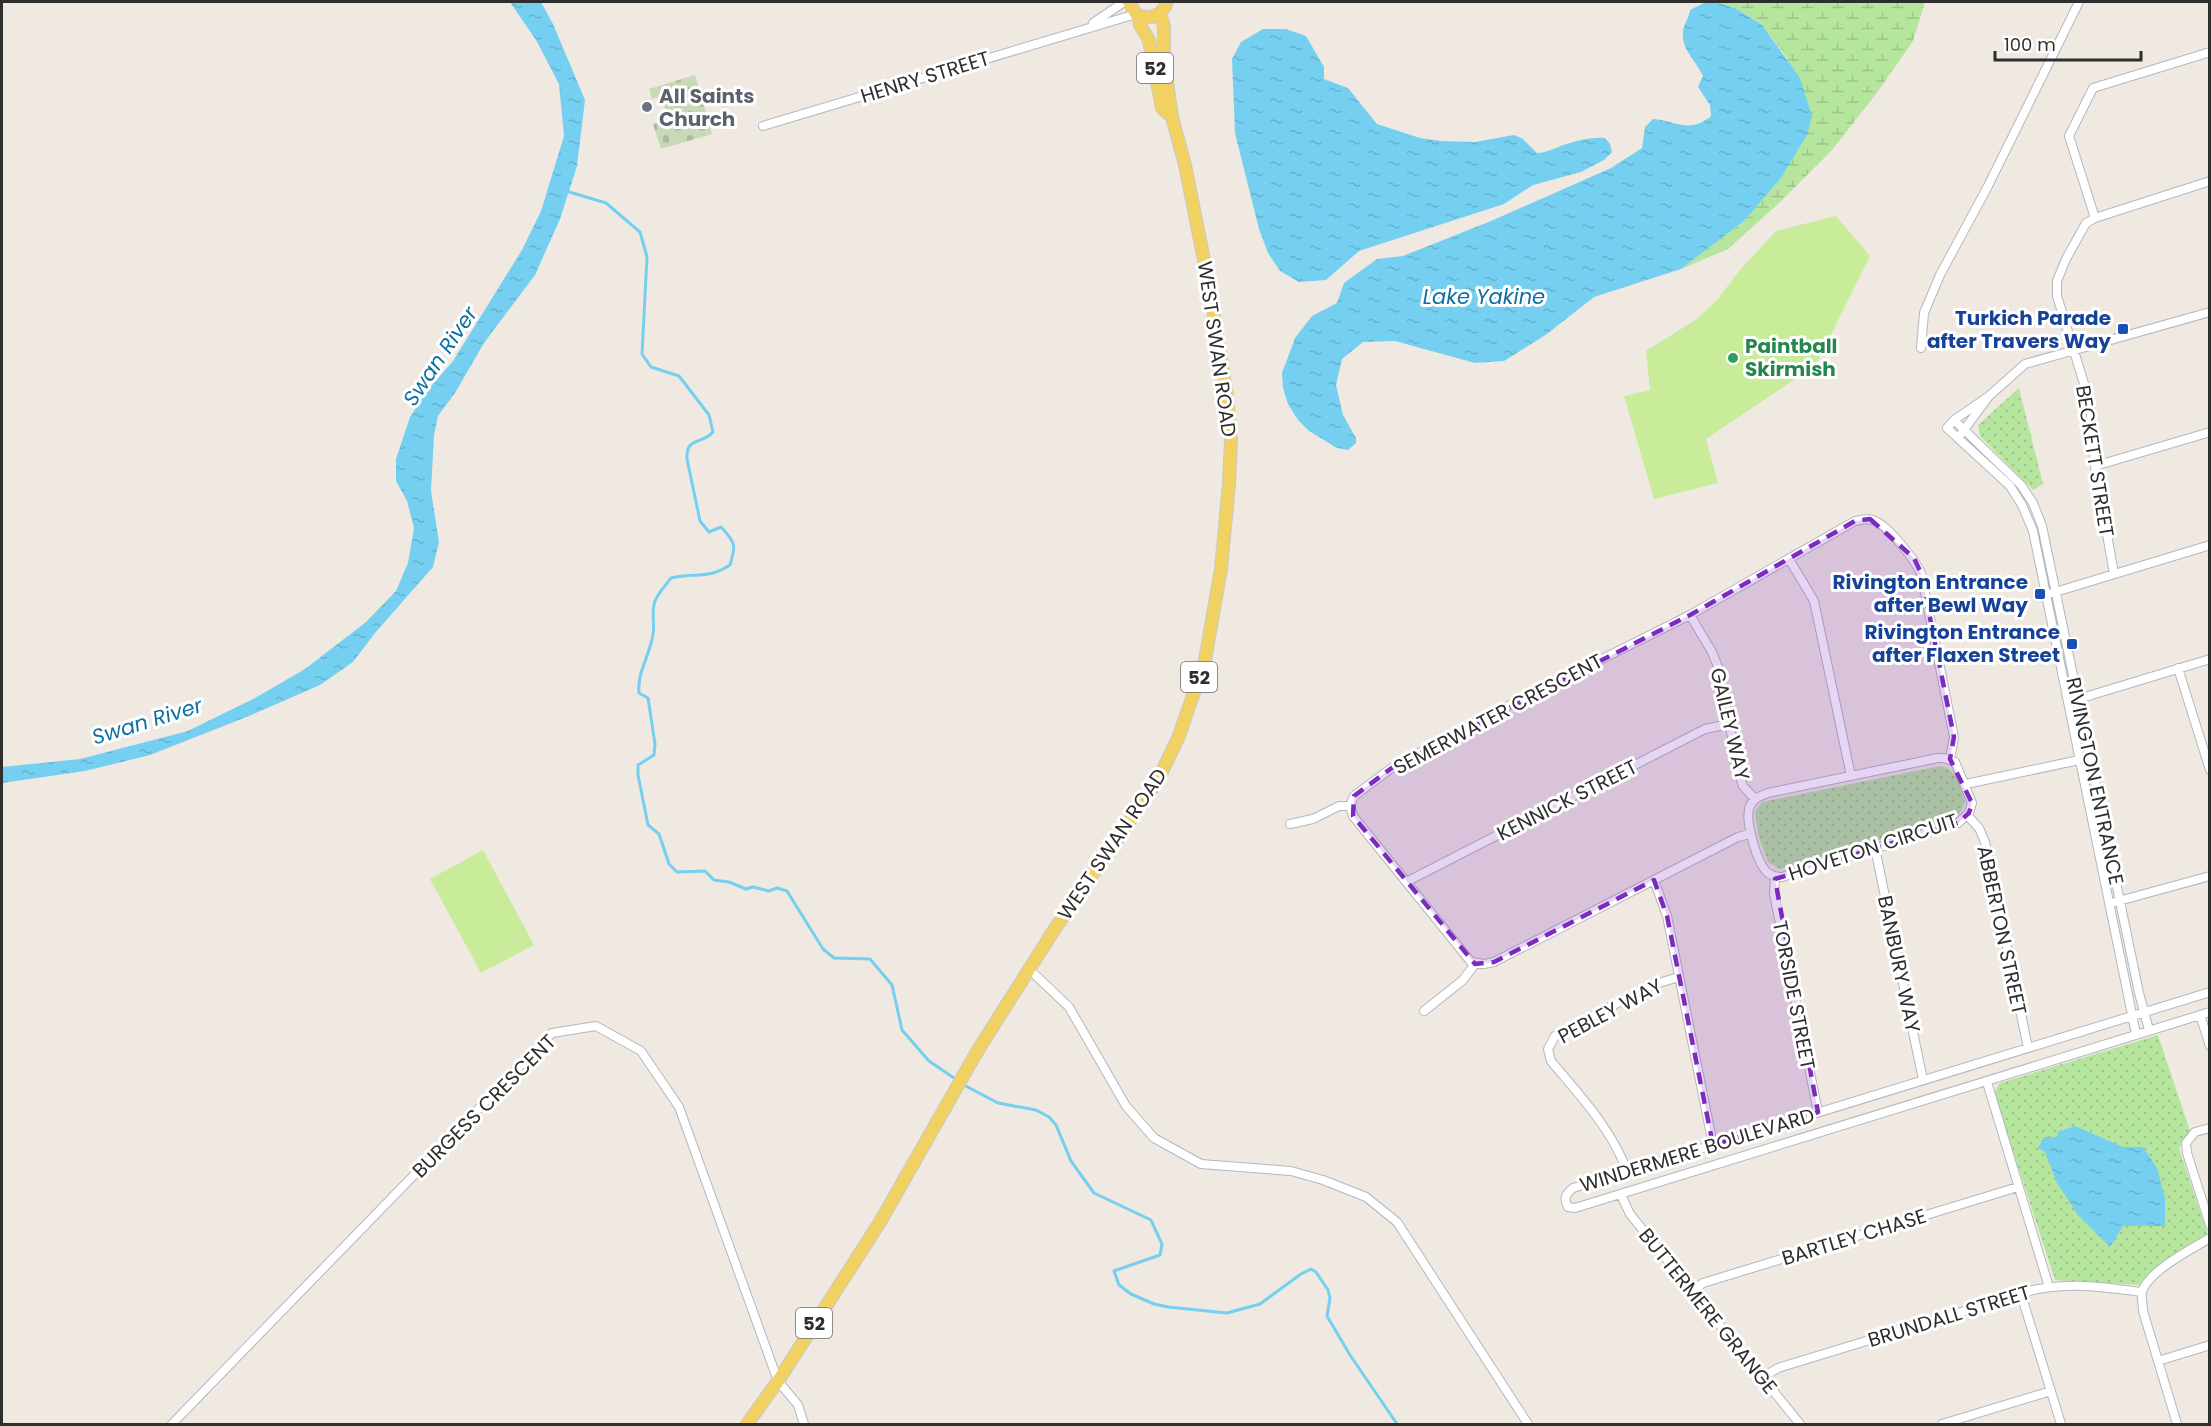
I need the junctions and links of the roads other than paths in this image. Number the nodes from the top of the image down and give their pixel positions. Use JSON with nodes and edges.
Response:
{"nodes":[{"id":1,"x":1124,"y":2,"type":"edge"},
{"id":2,"x":1129,"y":2,"type":"edge"},
{"id":3,"x":1177,"y":2,"type":"edge"},
{"id":4,"x":2079,"y":2,"type":"edge"},
{"id":5,"x":1163,"y":8,"type":"edge"},
{"id":6,"x":1138,"y":15,"type":"junction"},
{"id":7,"x":1088,"y":27,"type":"junction"},
{"id":8,"x":2210,"y":51,"type":"edge"},
{"id":9,"x":1173,"y":117,"type":"junction"},
{"id":10,"x":763,"y":126,"type":"dead end"},
{"id":11,"x":2210,"y":181,"type":"edge"},
{"id":12,"x":2095,"y":218,"type":"junction"},
{"id":13,"x":2210,"y":312,"type":"edge"},
{"id":14,"x":1922,"y":348,"type":"dead end"},
{"id":15,"x":2074,"y":350,"type":"junction"},
{"id":16,"x":1989,"y":396,"type":"junction"},
{"id":17,"x":1954,"y":420,"type":"junction"},
{"id":18,"x":1964,"y":430,"type":"junction"},
{"id":19,"x":2210,"y":432,"type":"edge"},
{"id":20,"x":1957,"y":437,"type":"junction"},
{"id":21,"x":2095,"y":466,"type":"junction"},
{"id":22,"x":2210,"y":545,"type":"edge"},
{"id":23,"x":1789,"y":559,"type":"junction"},
{"id":24,"x":2114,"y":574,"type":"junction"},
{"id":25,"x":2056,"y":591,"type":"junction"},
{"id":26,"x":2046,"y":595,"type":"junction"},
{"id":27,"x":1690,"y":615,"type":"junction"},
{"id":28,"x":2210,"y":659,"type":"edge"},
{"id":29,"x":2178,"y":668,"type":"junction"},
{"id":30,"x":2078,"y":699,"type":"junction"},
{"id":31,"x":2067,"y":703,"type":"junction"},
{"id":32,"x":1730,"y":724,"type":"junction"},
{"id":33,"x":2090,"y":758,"type":"junction"},
{"id":34,"x":1950,"y":759,"type":"junction"},
{"id":35,"x":2079,"y":760,"type":"junction"},
{"id":36,"x":2210,"y":770,"type":"edge"},
{"id":37,"x":1851,"y":776,"type":"junction"},
{"id":38,"x":1966,"y":784,"type":"junction"},
{"id":39,"x":1755,"y":799,"type":"junction"},
{"id":40,"x":1350,"y":806,"type":"junction"},
{"id":41,"x":1967,"y":815,"type":"junction"},
{"id":42,"x":1290,"y":824,"type":"dead end"},
{"id":43,"x":1750,"y":834,"type":"junction"},
{"id":44,"x":1875,"y":848,"type":"junction"},
{"id":45,"x":2210,"y":876,"type":"edge"},
{"id":46,"x":1775,"y":877,"type":"junction"},
{"id":47,"x":1654,"y":880,"type":"junction"},
{"id":48,"x":1406,"y":882,"type":"junction"},
{"id":49,"x":2120,"y":901,"type":"junction"},
{"id":50,"x":2109,"y":904,"type":"junction"},
{"id":51,"x":1475,"y":964,"type":"junction"},
{"id":52,"x":1029,"y":969,"type":"junction"},
{"id":53,"x":1679,"y":977,"type":"junction"},
{"id":54,"x":2210,"y":992,"type":"edge"},
{"id":55,"x":1424,"y":1011,"type":"dead end"},
{"id":56,"x":2144,"y":1012,"type":"junction"},
{"id":57,"x":2210,"y":1012,"type":"edge"},
{"id":58,"x":2200,"y":1015,"type":"junction"},
{"id":59,"x":2132,"y":1016,"type":"junction"},
{"id":60,"x":2149,"y":1030,"type":"junction"},
{"id":61,"x":2136,"y":1034,"type":"junction"},
{"id":62,"x":2210,"y":1046,"type":"edge"},
{"id":63,"x":2028,"y":1048,"type":"junction"},
{"id":64,"x":1923,"y":1080,"type":"junction"},
{"id":65,"x":1987,"y":1082,"type":"junction"},
{"id":66,"x":1818,"y":1112,"type":"junction"},
{"id":67,"x":2210,"y":1128,"type":"edge"},
{"id":68,"x":1713,"y":1145,"type":"junction"},
{"id":69,"x":1627,"y":1171,"type":"junction"},
{"id":70,"x":2018,"y":1187,"type":"junction"},
{"id":71,"x":1621,"y":1195,"type":"junction"},
{"id":72,"x":2210,"y":1225,"type":"edge"},
{"id":73,"x":2210,"y":1238,"type":"edge"},
{"id":74,"x":2049,"y":1287,"type":"junction"},
{"id":75,"x":1692,"y":1291,"type":"junction"},
{"id":76,"x":2142,"y":1292,"type":"junction"},
{"id":77,"x":2021,"y":1294,"type":"junction"},
{"id":78,"x":2210,"y":1345,"type":"edge"},
{"id":79,"x":2158,"y":1361,"type":"junction"},
{"id":80,"x":1763,"y":1377,"type":"junction"},
{"id":81,"x":778,"y":1381,"type":"junction"},
{"id":82,"x":2051,"y":1391,"type":"junction"},
{"id":83,"x":172,"y":1425,"type":"edge"},
{"id":84,"x":747,"y":1425,"type":"edge"},
{"id":85,"x":804,"y":1425,"type":"edge"},
{"id":86,"x":1528,"y":1425,"type":"edge"},
{"id":87,"x":1800,"y":1425,"type":"edge"},
{"id":88,"x":1942,"y":1425,"type":"edge"},
{"id":89,"x":2061,"y":1425,"type":"edge"},
{"id":90,"x":2177,"y":1425,"type":"edge"}],
"edges":[{"from":1,"to":7,"type":"street","name":"HENRY STREET"},
{"from":2,"to":6,"type":"main road","number":"52"},
{"from":3,"to":5,"type":"main road"},
{"from":4,"to":14,"type":"street"},
{"from":5,"to":6,"type":"main road"},
{"from":5,"to":9,"type":"main road","name":"WEST SWAN ROAD","number":"52"},
{"from":6,"to":7,"type":"street","name":"HENRY STREET"},
{"from":6,"to":9,"type":"main road","name":"WEST SWAN ROAD","number":"52"},
{"from":7,"to":10,"type":"street","name":"HENRY STREET"},
{"from":8,"to":12,"type":"street"},
{"from":9,"to":52,"type":"main road","name":"WEST SWAN ROAD","number":"52"},
{"from":11,"to":12,"type":"street"},
{"from":12,"to":15,"type":"street","name":"BECKETT STREET"},
{"from":13,"to":15,"type":"street"},
{"from":15,"to":16,"type":"street"},
{"from":15,"to":21,"type":"street","name":"BECKETT STREET"},
{"from":16,"to":17,"type":"street"},
{"from":16,"to":18,"type":"street"},
{"from":17,"to":18,"type":"street","name":"RIVINGTON ENTRANCE"},
{"from":17,"to":20,"type":"street","name":"RIVINGTON ENTRANCE"},
{"from":18,"to":20,"type":"street"},
{"from":18,"to":25,"type":"street","name":"RIVINGTON ENTRANCE"},
{"from":19,"to":21,"type":"street"},
{"from":20,"to":26,"type":"street","name":"RIVINGTON ENTRANCE"},
{"from":21,"to":24,"type":"street","name":"BECKETT STREET"},
{"from":22,"to":24,"type":"street"},
{"from":23,"to":27,"type":"street","name":"SEMERWATER CRESCENT"},
{"from":23,"to":34,"type":"street","name":"SEMERWATER CRESCENT"},
{"from":23,"to":37,"type":"street"},
{"from":24,"to":25,"type":"street"},
{"from":25,"to":26,"type":"street"},
{"from":25,"to":30,"type":"street","name":"RIVINGTON ENTRANCE"},
{"from":26,"to":31,"type":"street","name":"RIVINGTON ENTRANCE"},
{"from":27,"to":32,"type":"street","name":"GAILEY WAY"},
{"from":27,"to":40,"type":"street","name":"SEMERWATER CRESCENT"},
{"from":28,"to":29,"type":"street"},
{"from":29,"to":30,"type":"street"},
{"from":29,"to":36,"type":"street"},
{"from":30,"to":31,"type":"street"},
{"from":30,"to":33,"type":"street","name":"RIVINGTON ENTRANCE"},
{"from":31,"to":35,"type":"street","name":"RIVINGTON ENTRANCE"},
{"from":32,"to":39,"type":"street","name":"GAILEY WAY"},
{"from":32,"to":48,"type":"street","name":"KENNICK STREET"},
{"from":33,"to":35,"type":"street"},
{"from":33,"to":49,"type":"street","name":"RIVINGTON ENTRANCE"},
{"from":34,"to":37,"type":"street"},
{"from":34,"to":38,"type":"street","name":"HOVETON CIRCUIT"},
{"from":35,"to":38,"type":"street"},
{"from":35,"to":50,"type":"street","name":"RIVINGTON ENTRANCE"},
{"from":37,"to":39,"type":"street"},
{"from":38,"to":41,"type":"street","name":"HOVETON CIRCUIT"},
{"from":39,"to":43,"type":"street","name":"HOVETON CIRCUIT"},
{"from":40,"to":42,"type":"street"},
{"from":40,"to":48,"type":"street"},
{"from":41,"to":44,"type":"street","name":"HOVETON CIRCUIT"},
{"from":41,"to":63,"type":"street","name":"ABBERTON STREET"},
{"from":43,"to":46,"type":"street","name":"HOVETON CIRCUIT"},
{"from":43,"to":47,"type":"street"},
{"from":44,"to":46,"type":"street","name":"HOVETON CIRCUIT"},
{"from":44,"to":64,"type":"street","name":"BANBURY WAY"},
{"from":45,"to":49,"type":"street"},
{"from":46,"to":66,"type":"street","name":"TORSIDE STREET"},
{"from":47,"to":51,"type":"street"},
{"from":47,"to":53,"type":"street"},
{"from":48,"to":51,"type":"street"},
{"from":49,"to":50,"type":"street"},
{"from":49,"to":56,"type":"street","name":"RIVINGTON ENTRANCE"},
{"from":50,"to":59,"type":"street","name":"RIVINGTON ENTRANCE"},
{"from":51,"to":55,"type":"street"},
{"from":52,"to":81,"type":"main road","name":"WEST SWAN ROAD","number":"52"},
{"from":52,"to":86,"type":"street"},
{"from":53,"to":68,"type":"street"},
{"from":53,"to":69,"type":"street","name":"PEBLEY WAY"},
{"from":54,"to":56,"type":"street","name":"WINDERMERE BOULEVARD"},
{"from":56,"to":59,"type":"street","name":"WINDERMERE BOULEVARD"},
{"from":56,"to":60,"type":"street","name":"RIVINGTON ENTRANCE"},
{"from":57,"to":58,"type":"street","name":"WINDERMERE BOULEVARD"},
{"from":58,"to":60,"type":"street","name":"WINDERMERE BOULEVARD"},
{"from":58,"to":62,"type":"street"},
{"from":59,"to":61,"type":"street","name":"RIVINGTON ENTRANCE"},
{"from":59,"to":63,"type":"street","name":"WINDERMERE BOULEVARD"},
{"from":60,"to":61,"type":"street","name":"WINDERMERE BOULEVARD"},
{"from":61,"to":65,"type":"street","name":"WINDERMERE BOULEVARD"},
{"from":63,"to":64,"type":"street","name":"WINDERMERE BOULEVARD"},
{"from":64,"to":66,"type":"street","name":"WINDERMERE BOULEVARD"},
{"from":65,"to":70,"type":"street"},
{"from":65,"to":71,"type":"street","name":"WINDERMERE BOULEVARD"},
{"from":66,"to":68,"type":"street","name":"WINDERMERE BOULEVARD"},
{"from":67,"to":72,"type":"street"},
{"from":68,"to":69,"type":"street","name":"WINDERMERE BOULEVARD"},
{"from":69,"to":71,"type":"street","name":"WINDERMERE BOULEVARD"},
{"from":70,"to":74,"type":"street"},
{"from":70,"to":75,"type":"street","name":"BARTLEY CHASE"},
{"from":71,"to":75,"type":"street","name":"BUTTERMERE GRANGE"},
{"from":73,"to":76,"type":"street"},
{"from":74,"to":76,"type":"street","name":"BRUNDALL STREET"},
{"from":74,"to":77,"type":"street","name":"BRUNDALL STREET"},
{"from":75,"to":80,"type":"street","name":"BUTTERMERE GRANGE"},
{"from":76,"to":79,"type":"street"},
{"from":77,"to":80,"type":"street","name":"BRUNDALL STREET"},
{"from":77,"to":82,"type":"street"},
{"from":78,"to":79,"type":"street"},
{"from":79,"to":90,"type":"street"},
{"from":80,"to":87,"type":"street","name":"BUTTERMERE GRANGE"},
{"from":81,"to":83,"type":"street","name":"BURGESS CRESCENT"},
{"from":81,"to":84,"type":"main road","name":"WEST SWAN ROAD","number":"52"},
{"from":81,"to":85,"type":"street","name":"BURGESS CRESCENT"},
{"from":82,"to":88,"type":"street"},
{"from":82,"to":89,"type":"street"}]}
